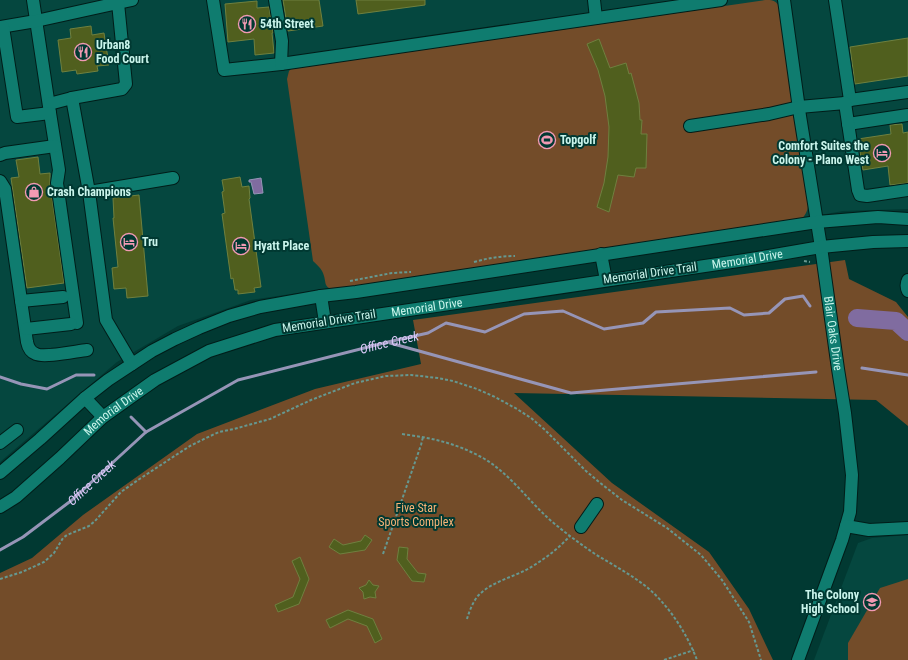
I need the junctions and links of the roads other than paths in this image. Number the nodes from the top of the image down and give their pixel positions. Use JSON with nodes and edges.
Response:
{"nodes":[{"id":1,"x":33,"y":0,"type":"edge"},
{"id":2,"x":132,"y":0,"type":"edge"},
{"id":3,"x":213,"y":0,"type":"edge"},
{"id":4,"x":275,"y":0,"type":"edge"},
{"id":5,"x":594,"y":0,"type":"edge"},
{"id":6,"x":721,"y":0,"type":"edge"},
{"id":7,"x":784,"y":0,"type":"edge"},
{"id":8,"x":835,"y":0,"type":"edge"},
{"id":9,"x":118,"y":3,"type":"junction"},
{"id":10,"x":596,"y":18,"type":"junction"},
{"id":11,"x":36,"y":21,"type":"junction"},
{"id":12,"x":2,"y":27,"type":"edge"},
{"id":13,"x":281,"y":64,"type":"junction"},
{"id":14,"x":908,"y":92,"type":"edge"},
{"id":15,"x":72,"y":98,"type":"junction"},
{"id":16,"x":847,"y":101,"type":"junction"},
{"id":17,"x":799,"y":107,"type":"junction"},
{"id":18,"x":49,"y":108,"type":"junction"},
{"id":19,"x":908,"y":115,"type":"edge"},
{"id":20,"x":848,"y":124,"type":"junction"},
{"id":21,"x":690,"y":126,"type":"dead end"},
{"id":22,"x":55,"y":146,"type":"junction"},
{"id":23,"x":0,"y":155,"type":"edge"},
{"id":24,"x":173,"y":178,"type":"dead end"},
{"id":25,"x":0,"y":181,"type":"edge"},
{"id":26,"x":908,"y":190,"type":"edge"},
{"id":27,"x":89,"y":192,"type":"junction"},
{"id":28,"x":908,"y":219,"type":"edge"},
{"id":29,"x":817,"y":222,"type":"junction"},
{"id":30,"x":908,"y":241,"type":"edge"},
{"id":31,"x":821,"y":247,"type":"junction"},
{"id":32,"x":601,"y":254,"type":"junction"},
{"id":33,"x":606,"y":280,"type":"junction"},
{"id":34,"x":908,"y":280,"type":"edge"},
{"id":35,"x":908,"y":291,"type":"edge"},
{"id":36,"x":321,"y":296,"type":"junction"},
{"id":37,"x":63,"y":297,"type":"dead end"},
{"id":38,"x":21,"y":302,"type":"junction"},
{"id":39,"x":325,"y":322,"type":"junction"},
{"id":40,"x":26,"y":329,"type":"junction"},
{"id":41,"x":87,"y":350,"type":"dead end"},
{"id":42,"x":132,"y":364,"type":"junction"},
{"id":43,"x":85,"y":398,"type":"junction"},
{"id":44,"x":103,"y":417,"type":"junction"},
{"id":45,"x":17,"y":430,"type":"dead end"},
{"id":46,"x":0,"y":443,"type":"edge"},
{"id":47,"x":0,"y":473,"type":"edge"},
{"id":48,"x":597,"y":504,"type":"dead end"},
{"id":49,"x":0,"y":508,"type":"edge"},
{"id":50,"x":846,"y":526,"type":"junction"},
{"id":51,"x":581,"y":527,"type":"dead end"},
{"id":52,"x":908,"y":528,"type":"edge"},
{"id":53,"x":798,"y":660,"type":"edge"}],
"edges":[{"from":1,"to":11,"type":"street"},
{"from":2,"to":9,"type":"street"},
{"from":3,"to":13,"type":"street"},
{"from":4,"to":13,"type":"street"},
{"from":5,"to":10,"type":"street"},
{"from":6,"to":10,"type":"street"},
{"from":7,"to":17,"type":"street","name":"Blair Oaks Drive"},
{"from":8,"to":16,"type":"street"},
{"from":9,"to":11,"type":"street"},
{"from":9,"to":15,"type":"street"},
{"from":10,"to":13,"type":"street"},
{"from":11,"to":12,"type":"street"},
{"from":11,"to":18,"type":"street"},
{"from":12,"to":18,"type":"street"},
{"from":14,"to":16,"type":"street"},
{"from":15,"to":18,"type":"street"},
{"from":15,"to":27,"type":"street"},
{"from":16,"to":17,"type":"street"},
{"from":16,"to":20,"type":"street"},
{"from":17,"to":21,"type":"street"},
{"from":17,"to":29,"type":"street","name":"Blair Oaks Drive"},
{"from":18,"to":22,"type":"street"},
{"from":19,"to":20,"type":"street"},
{"from":20,"to":26,"type":"street"},
{"from":22,"to":23,"type":"street"},
{"from":22,"to":40,"type":"street"},
{"from":24,"to":27,"type":"street"},
{"from":25,"to":38,"type":"street"},
{"from":27,"to":42,"type":"street"},
{"from":28,"to":29,"type":"street"},
{"from":29,"to":31,"type":"street","name":"Blair Oaks Drive"},
{"from":29,"to":32,"type":"street"},
{"from":30,"to":31,"type":"street","name":"Memorial Drive"},
{"from":31,"to":33,"type":"street","name":"Memorial Drive"},
{"from":31,"to":50,"type":"street","name":"Blair Oaks Drive"},
{"from":32,"to":33,"type":"street"},
{"from":32,"to":36,"type":"street"},
{"from":33,"to":39,"type":"street","name":"Memorial Drive"},
{"from":34,"to":35,"type":"street"},
{"from":36,"to":39,"type":"street"},
{"from":36,"to":42,"type":"street"},
{"from":37,"to":38,"type":"street"},
{"from":38,"to":40,"type":"street"},
{"from":39,"to":44,"type":"street","name":"Memorial Drive"},
{"from":40,"to":41,"type":"street"},
{"from":42,"to":43,"type":"street"},
{"from":43,"to":44,"type":"street"},
{"from":43,"to":47,"type":"street"},
{"from":44,"to":49,"type":"street","name":"Memorial Drive"},
{"from":45,"to":46,"type":"street"},
{"from":48,"to":51,"type":"street"},
{"from":50,"to":52,"type":"street"},
{"from":50,"to":53,"type":"street","name":"Blair Oaks Drive"}]}
